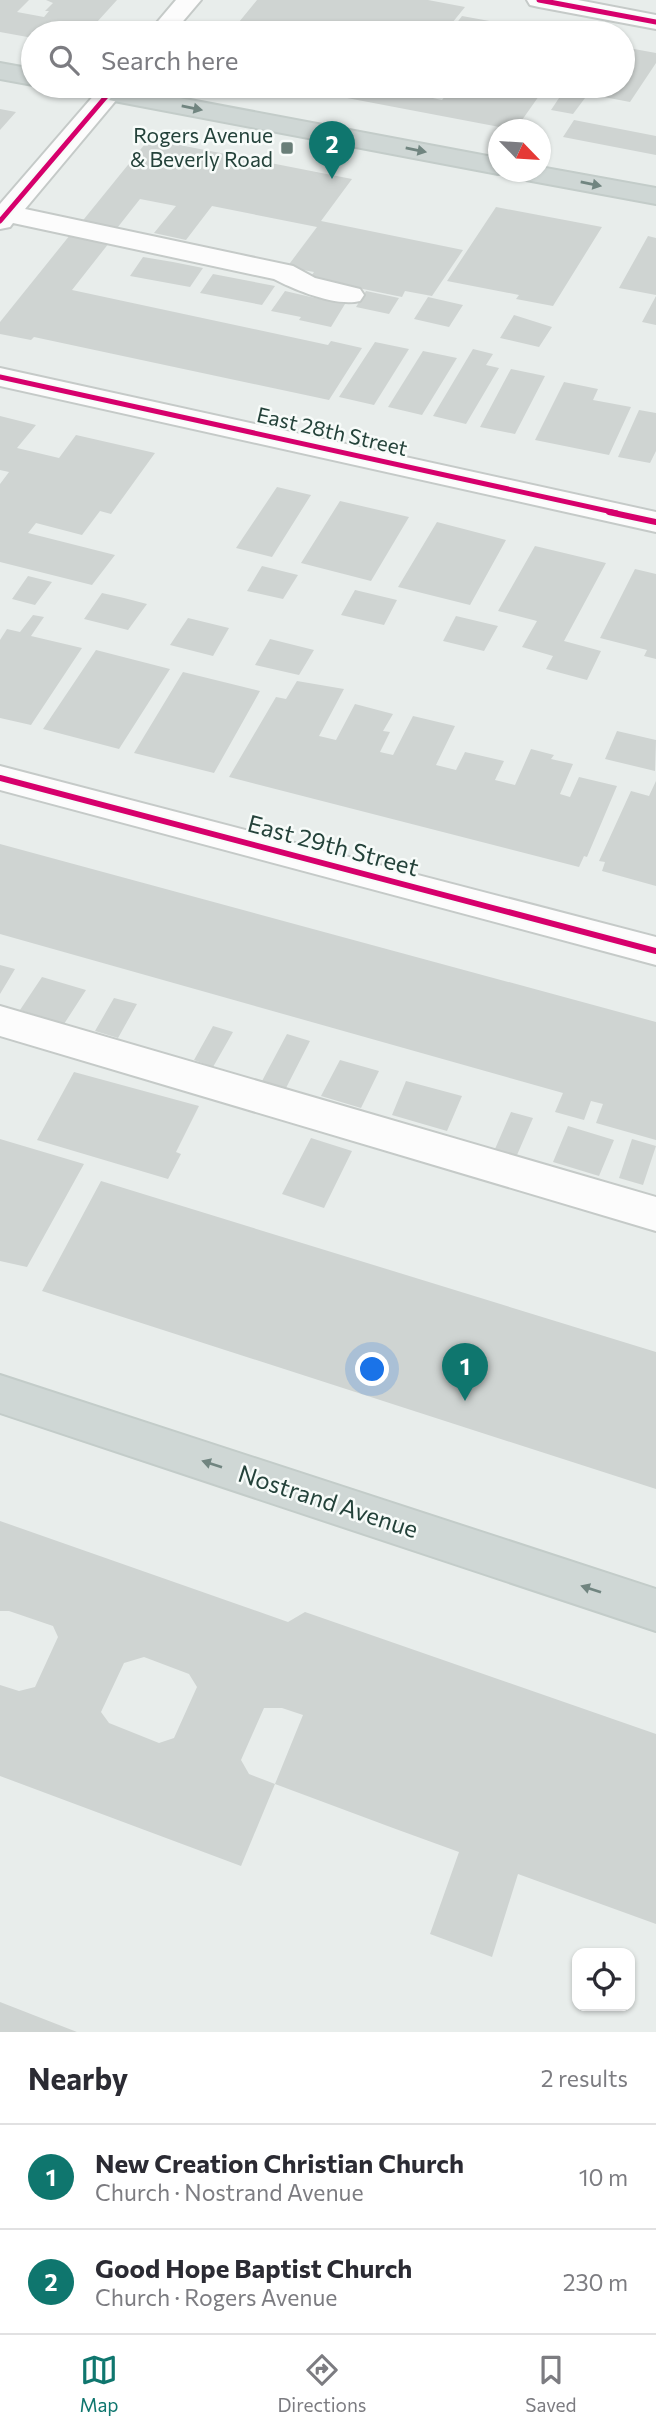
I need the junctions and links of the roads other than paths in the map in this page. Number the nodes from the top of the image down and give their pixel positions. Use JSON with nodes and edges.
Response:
{"nodes":[{"id":1,"x":189,"y":0,"type":"edge"},
{"id":2,"x":538,"y":0,"type":"edge"},
{"id":3,"x":591,"y":5,"type":"edge"},
{"id":4,"x":171,"y":21,"type":"edge"},
{"id":5,"x":656,"y":22,"type":"edge"},
{"id":6,"x":0,"y":71,"type":"edge"},
{"id":7,"x":21,"y":75,"type":"edge"},
{"id":8,"x":104,"y":98,"type":"edge"},
{"id":9,"x":157,"y":98,"type":"edge"},
{"id":10,"x":488,"y":164,"type":"edge"},
{"id":11,"x":551,"y":177,"type":"edge"},
{"id":12,"x":656,"y":196,"type":"edge"},
{"id":13,"x":3,"y":217,"type":"edge"},
{"id":14,"x":350,"y":295,"type":"dead end"},
{"id":15,"x":0,"y":377,"type":"edge"},
{"id":16,"x":656,"y":522,"type":"edge"},
{"id":17,"x":0,"y":778,"type":"edge"},
{"id":18,"x":656,"y":951,"type":"edge"},
{"id":19,"x":0,"y":1021,"type":"edge"},
{"id":20,"x":656,"y":1214,"type":"edge"},
{"id":21,"x":0,"y":1394,"type":"edge"},
{"id":22,"x":656,"y":1610,"type":"edge"}],
"edges":[{"from":1,"to":4,"type":"street"},
{"from":2,"to":3,"type":"street"},
{"from":3,"to":5,"type":"street"},
{"from":6,"to":7,"type":"main road"},
{"from":8,"to":13,"type":"street"},
{"from":9,"to":10,"type":"main road","one_way":true},
{"from":11,"to":12,"type":"main road","one_way":true},
{"from":13,"to":14,"type":"street"},
{"from":15,"to":16,"type":"street","name":"East 28th Street"},
{"from":17,"to":18,"type":"street","name":"East 29th Street"},
{"from":19,"to":20,"type":"street"},
{"from":22,"to":21,"type":"main road","name":"Nostrand Avenue","one_way":true}]}
